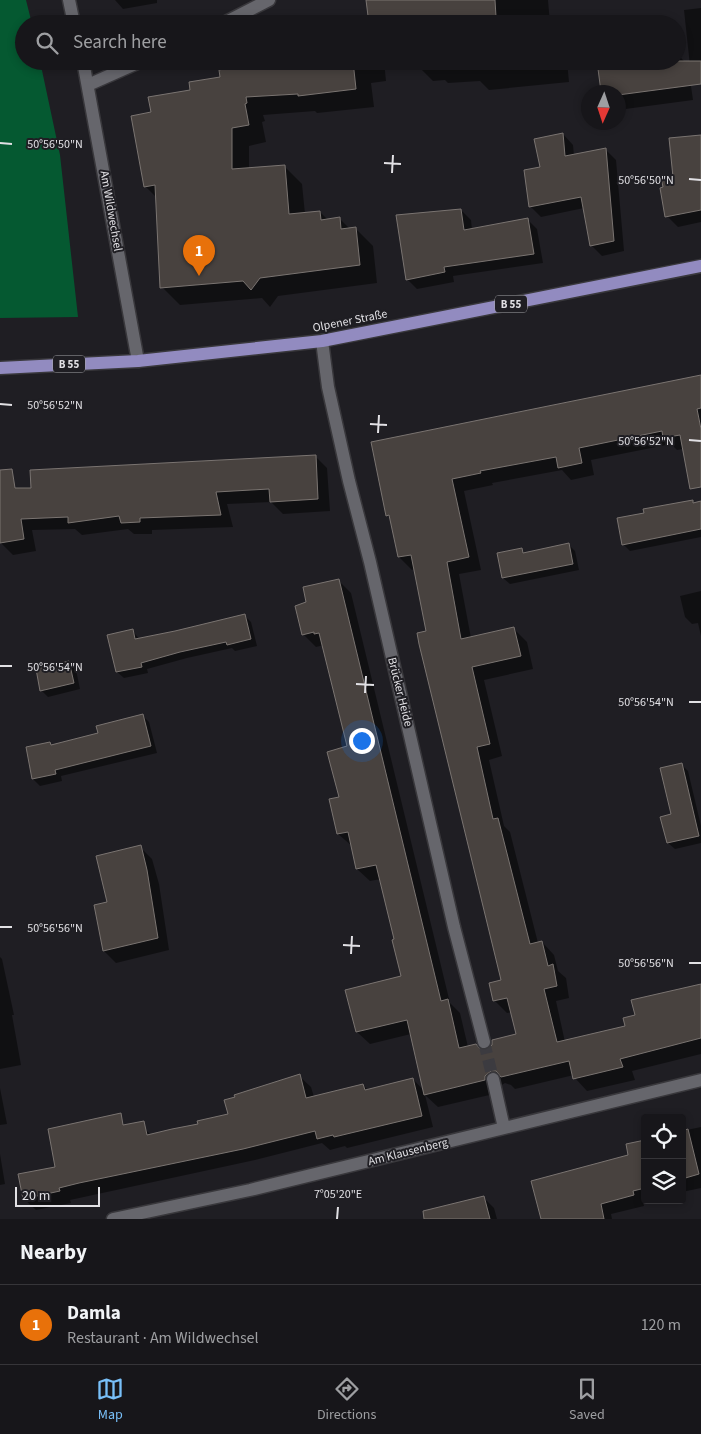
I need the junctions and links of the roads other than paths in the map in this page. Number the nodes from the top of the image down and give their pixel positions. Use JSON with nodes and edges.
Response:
{"nodes":[{"id":1,"x":69,"y":0,"type":"edge"},
{"id":2,"x":269,"y":0,"type":"edge"},
{"id":3,"x":72,"y":15,"type":"edge"},
{"id":4,"x":240,"y":15,"type":"edge"},
{"id":5,"x":85,"y":70,"type":"edge"},
{"id":6,"x":122,"y":70,"type":"edge"},
{"id":7,"x":88,"y":85,"type":"junction"},
{"id":8,"x":701,"y":266,"type":"edge"},
{"id":9,"x":322,"y":342,"type":"junction"},
{"id":10,"x":138,"y":361,"type":"junction"},
{"id":11,"x":0,"y":368,"type":"edge"},
{"id":12,"x":484,"y":1042,"type":"tunnel mouth"},
{"id":13,"x":493,"y":1078,"type":"tunnel mouth"},
{"id":14,"x":701,"y":1080,"type":"edge"},
{"id":15,"x":504,"y":1128,"type":"junction"},
{"id":16,"x":113,"y":1219,"type":"edge"}],
"edges":[{"from":1,"to":3,"type":"street"},
{"from":2,"to":4,"type":"street"},
{"from":5,"to":7,"type":"street","name":"Am Wildwechsel"},
{"from":6,"to":7,"type":"street"},
{"from":7,"to":10,"type":"street","name":"Am Wildwechsel"},
{"from":8,"to":9,"type":"main road","name":"Olpener Straße","number":"B 55"},
{"from":9,"to":10,"type":"main road","name":"Olpener Straße","number":"B 55"},
{"from":9,"to":12,"type":"street","name":"Brücker Heide"},
{"from":10,"to":11,"type":"main road","name":"Olpener Straße","number":"B 55"},
{"from":13,"to":15,"type":"street"},
{"from":14,"to":15,"type":"street","name":"Am Klausenberg"},
{"from":15,"to":16,"type":"street","name":"Am Klausenberg"}]}
